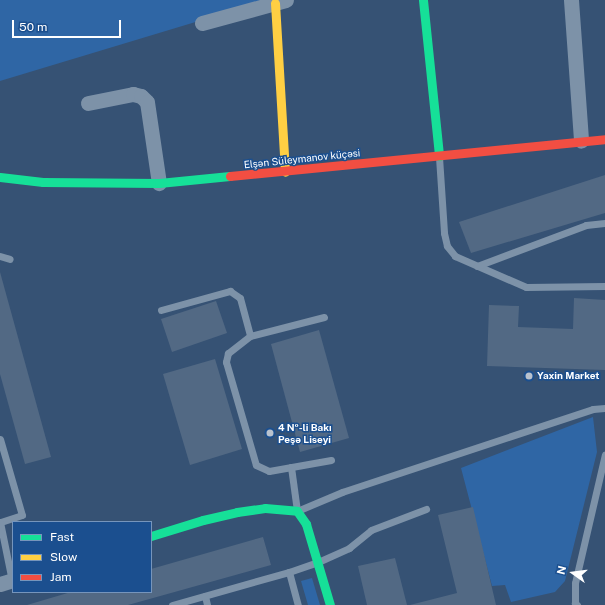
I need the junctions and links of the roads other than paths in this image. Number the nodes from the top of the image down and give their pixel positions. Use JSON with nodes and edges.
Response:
{"nodes":[{"id":1,"x":423,"y":0,"type":"edge"},
{"id":2,"x":571,"y":0,"type":"edge"},
{"id":3,"x":280,"y":2,"type":"edge"},
{"id":4,"x":202,"y":23,"type":"dead end"},
{"id":5,"x":88,"y":103,"type":"dead end"},
{"id":6,"x":605,"y":139,"type":"edge"},
{"id":7,"x":581,"y":141,"type":"junction"},
{"id":8,"x":439,"y":156,"type":"junction"},
{"id":9,"x":285,"y":172,"type":"junction"},
{"id":10,"x":0,"y":177,"type":"edge"},
{"id":11,"x":159,"y":183,"type":"junction"},
{"id":12,"x":605,"y":223,"type":"edge"},
{"id":13,"x":0,"y":256,"type":"edge"},
{"id":14,"x":10,"y":259,"type":"dead end"},
{"id":15,"x":477,"y":266,"type":"junction"},
{"id":16,"x":605,"y":286,"type":"edge"},
{"id":17,"x":161,"y":310,"type":"dead end"},
{"id":18,"x":324,"y":317,"type":"dead end"},
{"id":19,"x":250,"y":336,"type":"junction"},
{"id":20,"x":605,"y":408,"type":"edge"},
{"id":21,"x":0,"y":438,"type":"edge"},
{"id":22,"x":605,"y":454,"type":"edge"},
{"id":23,"x":331,"y":460,"type":"dead end"},
{"id":24,"x":291,"y":467,"type":"junction"},
{"id":25,"x":426,"y":510,"type":"dead end"},
{"id":26,"x":296,"y":511,"type":"junction"},
{"id":27,"x":0,"y":522,"type":"edge"},
{"id":28,"x":152,"y":536,"type":"edge"},
{"id":29,"x":318,"y":562,"type":"junction"},
{"id":30,"x":289,"y":572,"type":"junction"},
{"id":31,"x":8,"y":582,"type":"edge"},
{"id":32,"x":205,"y":596,"type":"junction"},
{"id":33,"x":172,"y":605,"type":"edge"},
{"id":34,"x":207,"y":605,"type":"edge"},
{"id":35,"x":298,"y":605,"type":"edge"},
{"id":36,"x":330,"y":605,"type":"edge"},
{"id":37,"x":577,"y":605,"type":"edge"}],
"edges":[{"from":1,"to":8,"type":"street"},
{"from":2,"to":7,"type":"street"},
{"from":3,"to":4,"type":"street"},
{"from":3,"to":9,"type":"street"},
{"from":5,"to":11,"type":"street"},
{"from":6,"to":7,"type":"street","name":"Elşən Süleymanov küçəsi"},
{"from":7,"to":8,"type":"street","name":"Elşən Süleymanov küçəsi"},
{"from":8,"to":9,"type":"street","name":"Elşən Süleymanov küçəsi"},
{"from":8,"to":15,"type":"lane"},
{"from":9,"to":11,"type":"street","name":"Elşən Süleymanov küçəsi"},
{"from":10,"to":11,"type":"street","name":"Elşən Süleymanov küçəsi"},
{"from":12,"to":15,"type":"lane"},
{"from":13,"to":14,"type":"lane"},
{"from":15,"to":16,"type":"lane"},
{"from":17,"to":19,"type":"lane"},
{"from":18,"to":19,"type":"lane"},
{"from":19,"to":24,"type":"lane"},
{"from":20,"to":26,"type":"lane"},
{"from":21,"to":27,"type":"lane"},
{"from":22,"to":37,"type":"lane"},
{"from":23,"to":24,"type":"lane"},
{"from":24,"to":26,"type":"lane"},
{"from":25,"to":29,"type":"lane"},
{"from":26,"to":28,"type":"street"},
{"from":26,"to":29,"type":"street"},
{"from":27,"to":31,"type":"lane"},
{"from":29,"to":30,"type":"lane"},
{"from":29,"to":36,"type":"street"},
{"from":30,"to":32,"type":"lane"},
{"from":30,"to":35,"type":"lane"},
{"from":32,"to":33,"type":"lane"},
{"from":32,"to":34,"type":"lane"}]}
